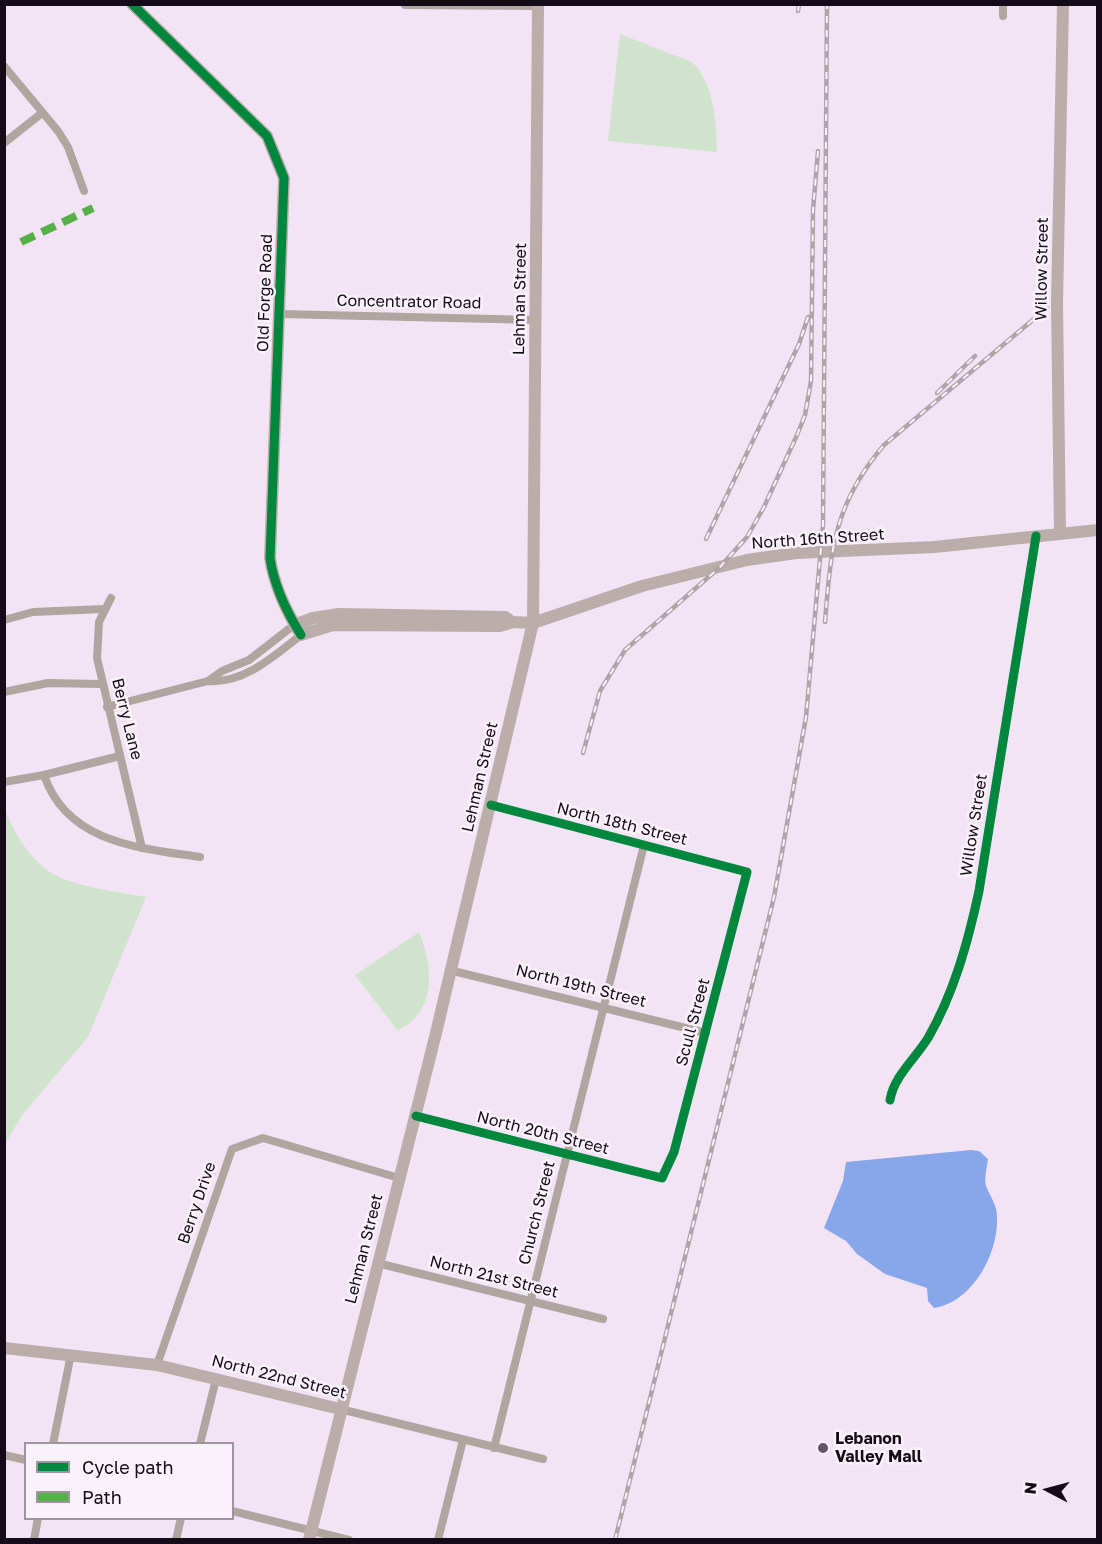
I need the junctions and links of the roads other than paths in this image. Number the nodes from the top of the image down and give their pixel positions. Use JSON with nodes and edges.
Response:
{"nodes":[{"id":1,"x":132,"y":4,"type":"edge"},
{"id":2,"x":405,"y":4,"type":"edge"},
{"id":3,"x":1004,"y":4,"type":"edge"},
{"id":4,"x":1063,"y":4,"type":"edge"},
{"id":5,"x":538,"y":5,"type":"edge"},
{"id":6,"x":1003,"y":16,"type":"dead end"},
{"id":7,"x":4,"y":66,"type":"edge"},
{"id":8,"x":42,"y":113,"type":"junction"},
{"id":9,"x":4,"y":143,"type":"edge"},
{"id":10,"x":84,"y":191,"type":"dead end"},
{"id":11,"x":280,"y":314,"type":"junction"},
{"id":12,"x":536,"y":320,"type":"junction"},
{"id":13,"x":1098,"y":531,"type":"edge"},
{"id":14,"x":1060,"y":534,"type":"junction"},
{"id":15,"x":1036,"y":536,"type":"junction"},
{"id":16,"x":111,"y":598,"type":"dead end"},
{"id":17,"x":104,"y":609,"type":"junction"},
{"id":18,"x":4,"y":620,"type":"edge"},
{"id":19,"x":533,"y":623,"type":"junction"},
{"id":20,"x":298,"y":630,"type":"junction"},
{"id":21,"x":101,"y":684,"type":"junction"},
{"id":22,"x":4,"y":692,"type":"edge"},
{"id":23,"x":107,"y":707,"type":"junction"},
{"id":24,"x":120,"y":756,"type":"junction"},
{"id":25,"x":44,"y":775,"type":"junction"},
{"id":26,"x":4,"y":782,"type":"edge"},
{"id":27,"x":490,"y":805,"type":"junction"},
{"id":28,"x":644,"y":845,"type":"junction"},
{"id":29,"x":142,"y":848,"type":"junction"},
{"id":30,"x":200,"y":857,"type":"dead end"},
{"id":31,"x":747,"y":872,"type":"joint"},
{"id":32,"x":449,"y":970,"type":"junction"},
{"id":33,"x":604,"y":1007,"type":"junction"},
{"id":34,"x":706,"y":1033,"type":"junction"},
{"id":35,"x":890,"y":1100,"type":"dead end"},
{"id":36,"x":416,"y":1116,"type":"junction"},
{"id":37,"x":567,"y":1155,"type":"junction"},
{"id":38,"x":399,"y":1178,"type":"junction"},
{"id":39,"x":662,"y":1178,"type":"joint"},
{"id":40,"x":377,"y":1263,"type":"junction"},
{"id":41,"x":531,"y":1302,"type":"junction"},
{"id":42,"x":603,"y":1319,"type":"dead end"},
{"id":43,"x":4,"y":1348,"type":"edge"},
{"id":44,"x":71,"y":1354,"type":"junction"},
{"id":45,"x":157,"y":1365,"type":"junction"},
{"id":46,"x":216,"y":1379,"type":"junction"},
{"id":47,"x":340,"y":1409,"type":"junction"},
{"id":48,"x":463,"y":1440,"type":"junction"},
{"id":49,"x":53,"y":1442,"type":"edge"},
{"id":50,"x":200,"y":1442,"type":"edge"},
{"id":51,"x":494,"y":1448,"type":"junction"},
{"id":52,"x":4,"y":1455,"type":"edge"},
{"id":53,"x":543,"y":1459,"type":"dead end"},
{"id":54,"x":24,"y":1460,"type":"edge"},
{"id":55,"x":234,"y":1512,"type":"edge"},
{"id":56,"x":38,"y":1520,"type":"edge"},
{"id":57,"x":181,"y":1520,"type":"edge"},
{"id":58,"x":310,"y":1535,"type":"edge"},
{"id":59,"x":34,"y":1539,"type":"edge"},
{"id":60,"x":176,"y":1539,"type":"edge"},
{"id":61,"x":349,"y":1539,"type":"edge"},
{"id":62,"x":438,"y":1539,"type":"edge"}],
"edges":[{"from":1,"to":11,"type":"main road","name":"Old Forge Road"},
{"from":2,"to":5,"type":"street"},
{"from":3,"to":6,"type":"street"},
{"from":4,"to":14,"type":"main road","name":"Willow Street"},
{"from":5,"to":12,"type":"main road","name":"Lehman Street"},
{"from":7,"to":8,"type":"street"},
{"from":8,"to":9,"type":"street"},
{"from":8,"to":10,"type":"street"},
{"from":11,"to":12,"type":"street","name":"Concentrator Road"},
{"from":11,"to":20,"type":"main road","name":"Old Forge Road"},
{"from":12,"to":19,"type":"main road","name":"Lehman Street"},
{"from":13,"to":14,"type":"main road","name":"North 16th Street"},
{"from":14,"to":15,"type":"main road","name":"North 16th Street"},
{"from":15,"to":19,"type":"main road","name":"North 16th Street"},
{"from":15,"to":35,"type":"street","name":"Willow Street"},
{"from":16,"to":17,"type":"street","name":"Berry Lane"},
{"from":17,"to":18,"type":"street"},
{"from":17,"to":21,"type":"street","name":"Berry Lane"},
{"from":19,"to":20,"type":"main road","name":"North 16th Street"},
{"from":19,"to":27,"type":"main road","name":"Lehman Street"},
{"from":20,"to":23,"type":"street","name":"North 16th Street"},
{"from":21,"to":22,"type":"street"},
{"from":21,"to":23,"type":"street","name":"Berry Lane"},
{"from":23,"to":24,"type":"street","name":"Berry Lane"},
{"from":24,"to":25,"type":"street"},
{"from":24,"to":29,"type":"street","name":"Berry Lane"},
{"from":25,"to":26,"type":"street"},
{"from":25,"to":29,"type":"street"},
{"from":27,"to":28,"type":"street","name":"North 18th Street"},
{"from":27,"to":32,"type":"main road","name":"Lehman Street"},
{"from":28,"to":31,"type":"street","name":"North 18th Street"},
{"from":28,"to":33,"type":"street","name":"Church Street"},
{"from":29,"to":30,"type":"street"},
{"from":31,"to":34,"type":"street","name":"Scull Street"},
{"from":32,"to":33,"type":"street","name":"North 19th Street"},
{"from":32,"to":36,"type":"main road","name":"Lehman Street"},
{"from":33,"to":34,"type":"street","name":"North 19th Street"},
{"from":33,"to":37,"type":"street","name":"Church Street"},
{"from":34,"to":39,"type":"street","name":"Scull Street"},
{"from":36,"to":37,"type":"street","name":"North 20th Street"},
{"from":36,"to":38,"type":"main road","name":"Lehman Street"},
{"from":37,"to":39,"type":"street","name":"North 20th Street"},
{"from":37,"to":41,"type":"street","name":"Church Street"},
{"from":38,"to":40,"type":"main road","name":"Lehman Street"},
{"from":38,"to":45,"type":"street","name":"Berry Drive"},
{"from":40,"to":41,"type":"street","name":"North 21st Street"},
{"from":40,"to":47,"type":"main road","name":"Lehman Street"},
{"from":41,"to":42,"type":"street","name":"North 21st Street"},
{"from":41,"to":51,"type":"street","name":"Church Street"},
{"from":43,"to":44,"type":"main road","name":"North 22nd Street"},
{"from":44,"to":45,"type":"main road","name":"North 22nd Street"},
{"from":44,"to":49,"type":"street"},
{"from":45,"to":46,"type":"main road","name":"North 22nd Street"},
{"from":46,"to":47,"type":"main road","name":"North 22nd Street"},
{"from":46,"to":50,"type":"street"},
{"from":47,"to":48,"type":"street","name":"North 22nd Street"},
{"from":47,"to":58,"type":"main road","name":"Lehman Street"},
{"from":48,"to":51,"type":"street","name":"North 22nd Street"},
{"from":48,"to":62,"type":"street"},
{"from":51,"to":53,"type":"street","name":"North 22nd Street"},
{"from":52,"to":54,"type":"street"},
{"from":55,"to":58,"type":"street"},
{"from":56,"to":59,"type":"street"},
{"from":57,"to":60,"type":"street"},
{"from":58,"to":61,"type":"street"}]}
